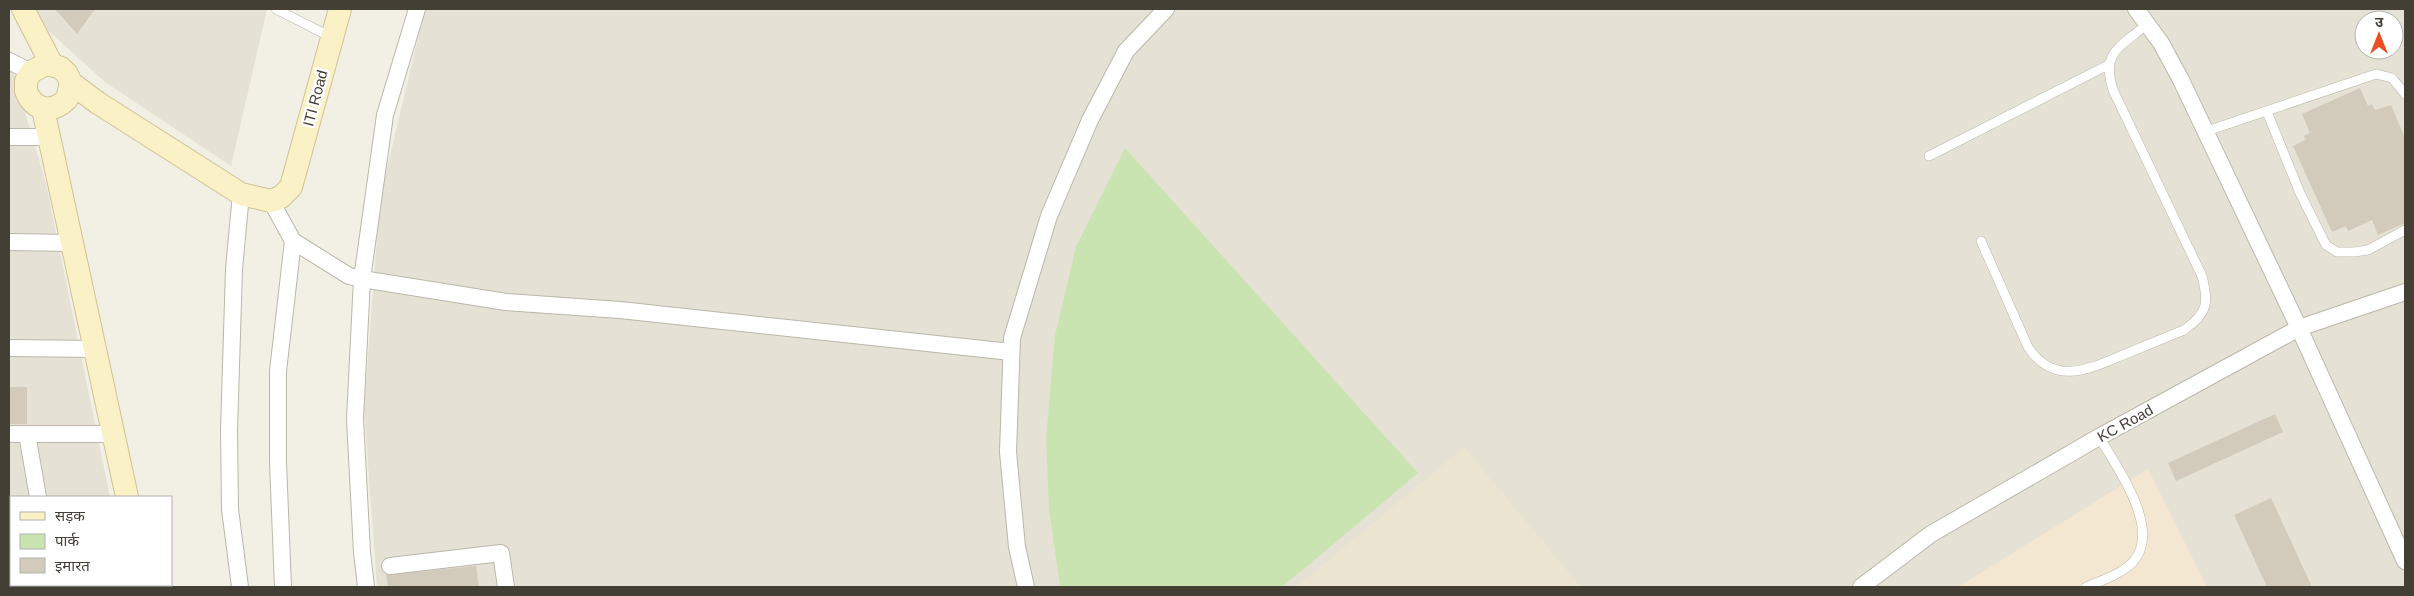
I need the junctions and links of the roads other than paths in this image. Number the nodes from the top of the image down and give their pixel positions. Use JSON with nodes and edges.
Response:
{"nodes":[{"id":1,"x":23,"y":9,"type":"edge"},
{"id":2,"x":276,"y":9,"type":"edge"},
{"id":3,"x":340,"y":9,"type":"edge"},
{"id":4,"x":417,"y":9,"type":"edge"},
{"id":5,"x":1166,"y":9,"type":"edge"},
{"id":6,"x":2136,"y":9,"type":"edge"},
{"id":7,"x":9,"y":12,"type":"edge"},
{"id":8,"x":2147,"y":24,"type":"junction"},
{"id":9,"x":331,"y":38,"type":"junction"},
{"id":10,"x":9,"y":61,"type":"edge"},
{"id":11,"x":2108,"y":65,"type":"junction"},
{"id":12,"x":40,"y":68,"type":"junction"},
{"id":13,"x":71,"y":83,"type":"junction"},
{"id":14,"x":2405,"y":94,"type":"edge"},
{"id":15,"x":43,"y":109,"type":"junction"},
{"id":16,"x":2267,"y":112,"type":"junction"},
{"id":17,"x":2204,"y":132,"type":"junction"},
{"id":18,"x":9,"y":137,"type":"edge"},
{"id":19,"x":49,"y":137,"type":"junction"},
{"id":20,"x":1929,"y":156,"type":"dead end"},
{"id":21,"x":240,"y":194,"type":"junction"},
{"id":22,"x":271,"y":201,"type":"junction"},
{"id":23,"x":2405,"y":230,"type":"edge"},
{"id":24,"x":293,"y":241,"type":"junction"},
{"id":25,"x":1981,"y":241,"type":"dead end"},
{"id":26,"x":9,"y":242,"type":"edge"},
{"id":27,"x":72,"y":243,"type":"junction"},
{"id":28,"x":362,"y":279,"type":"junction"},
{"id":29,"x":2405,"y":292,"type":"edge"},
{"id":30,"x":2299,"y":328,"type":"junction"},
{"id":31,"x":9,"y":348,"type":"edge"},
{"id":32,"x":95,"y":349,"type":"junction"},
{"id":33,"x":1011,"y":352,"type":"junction"},
{"id":34,"x":9,"y":434,"type":"edge"},
{"id":35,"x":27,"y":434,"type":"junction"},
{"id":36,"x":114,"y":434,"type":"junction"},
{"id":37,"x":2099,"y":437,"type":"junction"},
{"id":38,"x":38,"y":496,"type":"edge"},
{"id":39,"x":127,"y":496,"type":"edge"},
{"id":40,"x":2405,"y":560,"type":"edge"},
{"id":41,"x":390,"y":566,"type":"dead end"},
{"id":42,"x":240,"y":587,"type":"edge"},
{"id":43,"x":283,"y":587,"type":"edge"},
{"id":44,"x":366,"y":587,"type":"edge"},
{"id":45,"x":506,"y":587,"type":"edge"},
{"id":46,"x":1026,"y":587,"type":"edge"},
{"id":47,"x":1861,"y":587,"type":"edge"},
{"id":48,"x":2086,"y":587,"type":"edge"}],
"edges":[{"from":1,"to":12,"type":"street"},
{"from":2,"to":9,"type":"lane"},
{"from":3,"to":9,"type":"street","name":"ITI Road"},
{"from":4,"to":28,"type":"street"},
{"from":5,"to":33,"type":"street"},
{"from":6,"to":8,"type":"street"},
{"from":7,"to":12,"type":"street"},
{"from":8,"to":11,"type":"lane"},
{"from":8,"to":17,"type":"street"},
{"from":9,"to":22,"type":"street","name":"ITI Road"},
{"from":10,"to":12,"type":"street"},
{"from":11,"to":20,"type":"lane"},
{"from":11,"to":25,"type":"lane"},
{"from":12,"to":13,"type":"street"},
{"from":12,"to":15,"type":"street"},
{"from":13,"to":15,"type":"street"},
{"from":13,"to":21,"type":"street"},
{"from":14,"to":16,"type":"lane"},
{"from":15,"to":19,"type":"street"},
{"from":16,"to":17,"type":"lane"},
{"from":16,"to":23,"type":"lane"},
{"from":17,"to":30,"type":"street"},
{"from":18,"to":19,"type":"street"},
{"from":19,"to":27,"type":"street"},
{"from":21,"to":22,"type":"street"},
{"from":21,"to":42,"type":"street"},
{"from":22,"to":24,"type":"street"},
{"from":24,"to":28,"type":"street"},
{"from":24,"to":43,"type":"street"},
{"from":26,"to":27,"type":"street"},
{"from":27,"to":32,"type":"street"},
{"from":28,"to":33,"type":"street"},
{"from":28,"to":44,"type":"street"},
{"from":29,"to":30,"type":"street","name":"KC Road"},
{"from":30,"to":37,"type":"street","name":"KC Road"},
{"from":30,"to":40,"type":"street"},
{"from":31,"to":32,"type":"street"},
{"from":32,"to":36,"type":"street"},
{"from":33,"to":46,"type":"street"},
{"from":34,"to":35,"type":"street"},
{"from":35,"to":36,"type":"street"},
{"from":35,"to":38,"type":"street"},
{"from":36,"to":39,"type":"street"},
{"from":37,"to":47,"type":"street","name":"KC Road"},
{"from":37,"to":48,"type":"lane"},
{"from":41,"to":45,"type":"street"}]}
